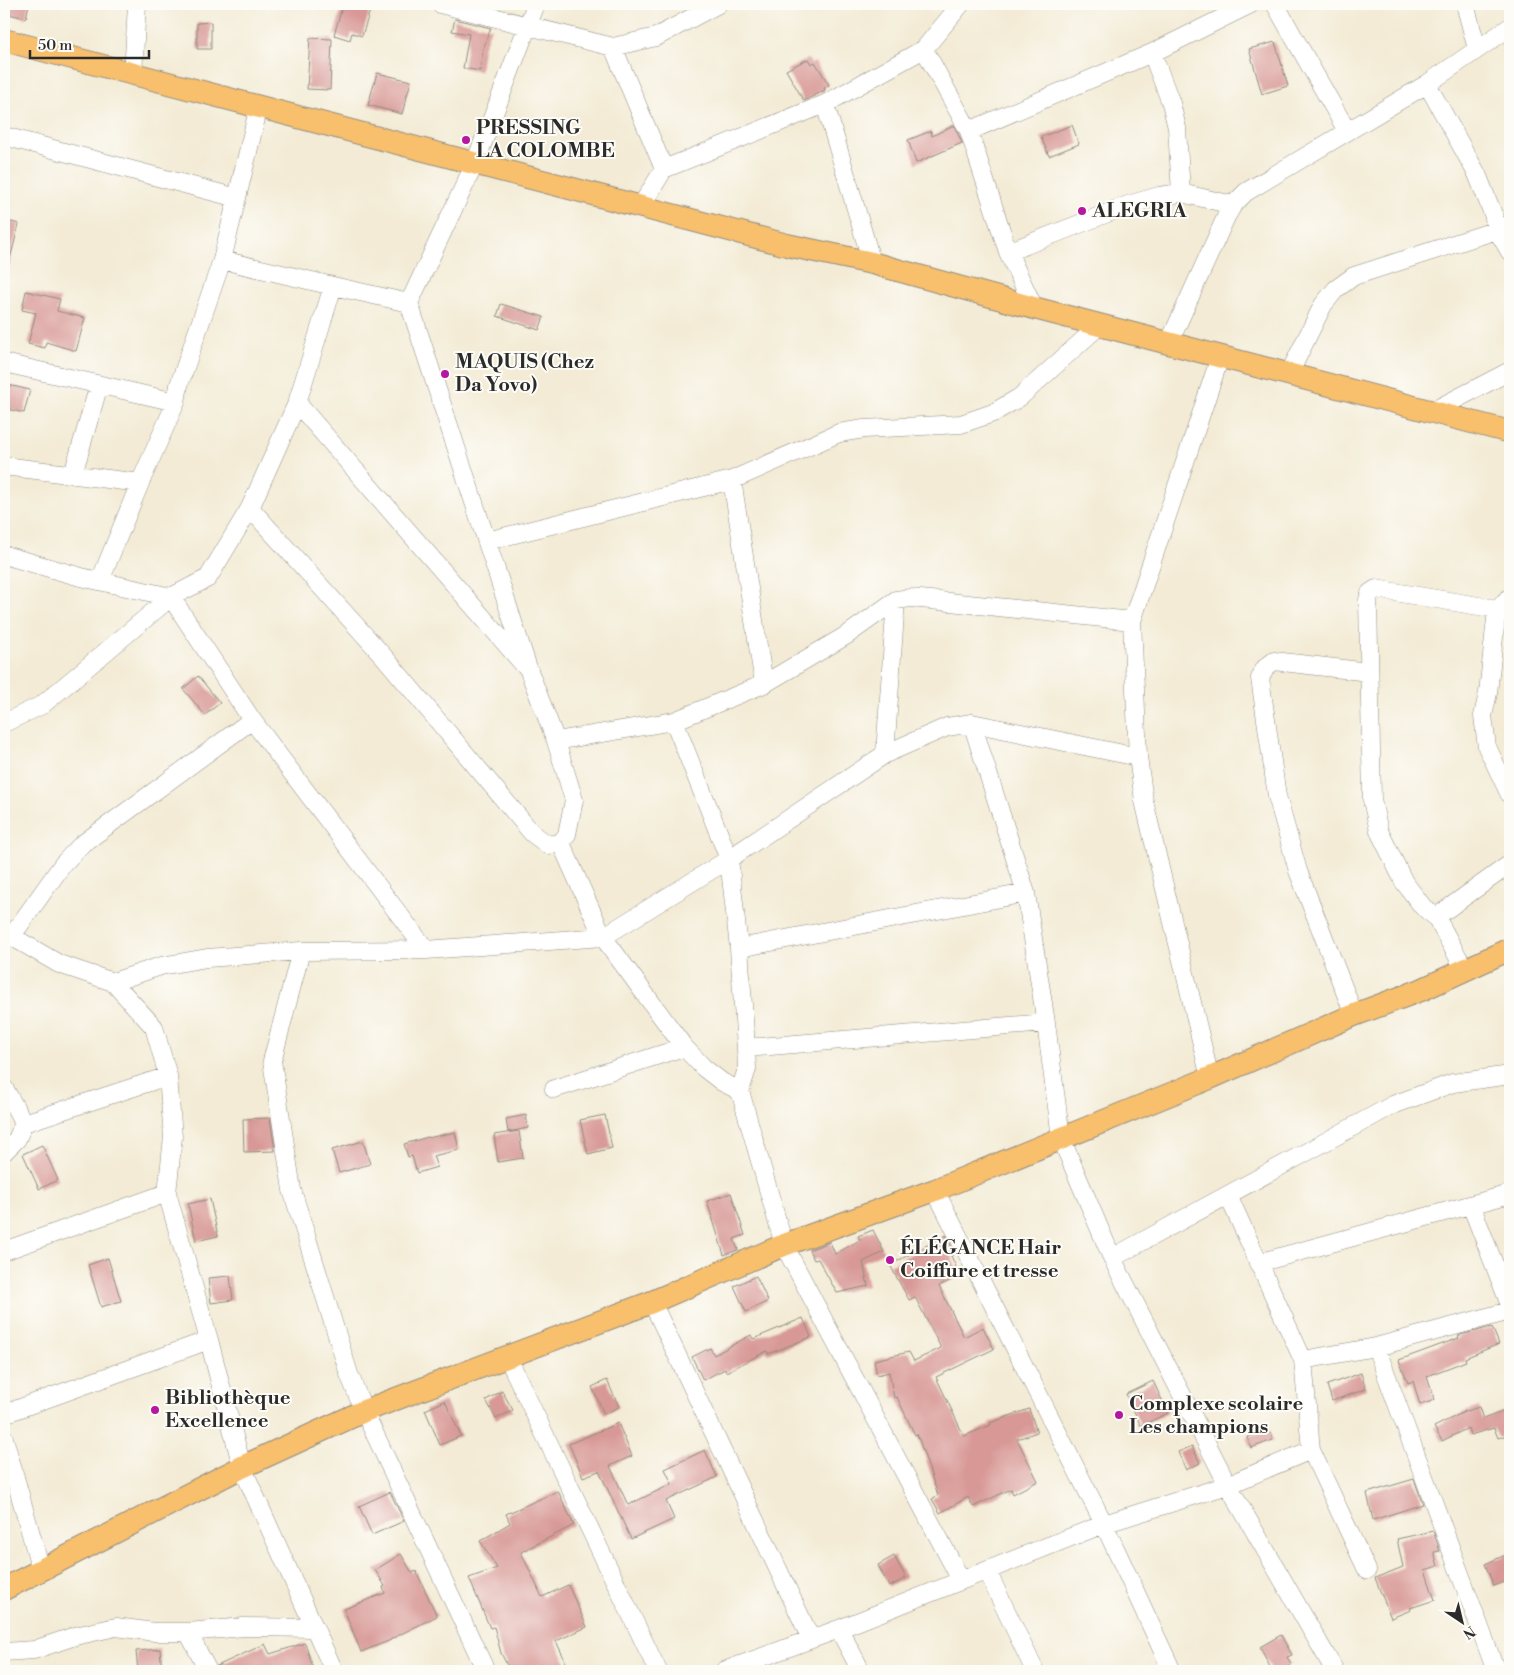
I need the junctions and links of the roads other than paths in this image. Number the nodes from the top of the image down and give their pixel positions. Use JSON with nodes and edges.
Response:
{"nodes":[{"id":1,"x":138,"y":4,"type":"edge"},
{"id":2,"x":440,"y":4,"type":"edge"},
{"id":3,"x":536,"y":4,"type":"edge"},
{"id":4,"x":718,"y":4,"type":"edge"},
{"id":5,"x":961,"y":4,"type":"edge"},
{"id":6,"x":1250,"y":4,"type":"edge"},
{"id":7,"x":1275,"y":4,"type":"edge"},
{"id":8,"x":1465,"y":4,"type":"edge"},
{"id":9,"x":527,"y":26,"type":"junction"},
{"id":10,"x":1510,"y":27,"type":"edge"},
{"id":11,"x":4,"y":40,"type":"edge"},
{"id":12,"x":613,"y":47,"type":"junction"},
{"id":13,"x":924,"y":49,"type":"junction"},
{"id":14,"x":1477,"y":49,"type":"junction"},
{"id":15,"x":1152,"y":53,"type":"junction"},
{"id":16,"x":132,"y":75,"type":"junction"},
{"id":17,"x":1427,"y":84,"type":"junction"},
{"id":18,"x":825,"y":104,"type":"junction"},
{"id":19,"x":259,"y":106,"type":"junction"},
{"id":20,"x":969,"y":131,"type":"junction"},
{"id":21,"x":1347,"y":131,"type":"junction"},
{"id":22,"x":4,"y":136,"type":"edge"},
{"id":23,"x":475,"y":163,"type":"junction"},
{"id":24,"x":664,"y":169,"type":"junction"},
{"id":25,"x":1181,"y":193,"type":"junction"},
{"id":26,"x":237,"y":198,"type":"junction"},
{"id":27,"x":1233,"y":205,"type":"junction"},
{"id":28,"x":641,"y":206,"type":"junction"},
{"id":29,"x":1504,"y":227,"type":"edge"},
{"id":30,"x":1008,"y":252,"type":"junction"},
{"id":31,"x":1510,"y":252,"type":"edge"},
{"id":32,"x":222,"y":260,"type":"junction"},
{"id":33,"x":872,"y":263,"type":"junction"},
{"id":34,"x":333,"y":286,"type":"junction"},
{"id":35,"x":409,"y":303,"type":"junction"},
{"id":36,"x":1034,"y":308,"type":"junction"},
{"id":37,"x":1101,"y":324,"type":"junction"},
{"id":38,"x":1169,"y":343,"type":"junction"},
{"id":39,"x":1220,"y":357,"type":"junction"},
{"id":40,"x":4,"y":363,"type":"edge"},
{"id":41,"x":1510,"y":371,"type":"edge"},
{"id":42,"x":1289,"y":374,"type":"junction"},
{"id":43,"x":99,"y":385,"type":"junction"},
{"id":44,"x":176,"y":402,"type":"junction"},
{"id":45,"x":297,"y":404,"type":"junction"},
{"id":46,"x":1432,"y":412,"type":"junction"},
{"id":47,"x":1510,"y":432,"type":"edge"},
{"id":48,"x":4,"y":466,"type":"edge"},
{"id":49,"x":73,"y":474,"type":"junction"},
{"id":50,"x":732,"y":480,"type":"junction"},
{"id":51,"x":140,"y":483,"type":"junction"},
{"id":52,"x":250,"y":508,"type":"junction"},
{"id":53,"x":487,"y":541,"type":"junction"},
{"id":54,"x":4,"y":555,"type":"edge"},
{"id":55,"x":100,"y":581,"type":"junction"},
{"id":56,"x":172,"y":597,"type":"junction"},
{"id":57,"x":896,"y":600,"type":"junction"},
{"id":58,"x":1506,"y":606,"type":"edge"},
{"id":59,"x":1132,"y":621,"type":"junction"},
{"id":60,"x":529,"y":671,"type":"junction"},
{"id":61,"x":1369,"y":672,"type":"junction"},
{"id":62,"x":764,"y":684,"type":"junction"},
{"id":63,"x":252,"y":720,"type":"junction"},
{"id":64,"x":674,"y":721,"type":"junction"},
{"id":65,"x":4,"y":723,"type":"edge"},
{"id":66,"x":972,"y":723,"type":"junction"},
{"id":67,"x":556,"y":741,"type":"junction"},
{"id":68,"x":885,"y":754,"type":"junction"},
{"id":69,"x":1138,"y":757,"type":"junction"},
{"id":70,"x":1510,"y":795,"type":"edge"},
{"id":71,"x":561,"y":844,"type":"junction"},
{"id":72,"x":729,"y":858,"type":"junction"},
{"id":73,"x":1510,"y":864,"type":"edge"},
{"id":74,"x":1026,"y":893,"type":"junction"},
{"id":75,"x":1436,"y":917,"type":"junction"},
{"id":76,"x":8,"y":934,"type":"edge"},
{"id":77,"x":603,"y":937,"type":"junction"},
{"id":78,"x":739,"y":948,"type":"junction"},
{"id":79,"x":1510,"y":949,"type":"edge"},
{"id":80,"x":426,"y":950,"type":"junction"},
{"id":81,"x":300,"y":951,"type":"junction"},
{"id":82,"x":1465,"y":970,"type":"junction"},
{"id":83,"x":113,"y":982,"type":"junction"},
{"id":84,"x":1354,"y":1015,"type":"junction"},
{"id":85,"x":1046,"y":1023,"type":"junction"},
{"id":86,"x":684,"y":1047,"type":"junction"},
{"id":87,"x":746,"y":1048,"type":"junction"},
{"id":88,"x":1510,"y":1075,"type":"edge"},
{"id":89,"x":168,"y":1076,"type":"junction"},
{"id":90,"x":1210,"y":1078,"type":"junction"},
{"id":91,"x":4,"y":1088,"type":"edge"},
{"id":92,"x":554,"y":1089,"type":"dead end"},
{"id":93,"x":740,"y":1091,"type":"junction"},
{"id":94,"x":24,"y":1123,"type":"junction"},
{"id":95,"x":1061,"y":1138,"type":"junction"},
{"id":96,"x":4,"y":1152,"type":"edge"},
{"id":97,"x":935,"y":1190,"type":"junction"},
{"id":98,"x":167,"y":1193,"type":"junction"},
{"id":99,"x":1510,"y":1194,"type":"edge"},
{"id":100,"x":1228,"y":1195,"type":"junction"},
{"id":101,"x":1471,"y":1204,"type":"junction"},
{"id":102,"x":784,"y":1245,"type":"junction"},
{"id":103,"x":4,"y":1251,"type":"edge"},
{"id":104,"x":1112,"y":1258,"type":"junction"},
{"id":105,"x":1258,"y":1263,"type":"junction"},
{"id":106,"x":652,"y":1302,"type":"junction"},
{"id":107,"x":1510,"y":1305,"type":"edge"},
{"id":108,"x":1510,"y":1312,"type":"edge"},
{"id":109,"x":209,"y":1340,"type":"junction"},
{"id":110,"x":1376,"y":1346,"type":"junction"},
{"id":111,"x":508,"y":1356,"type":"junction"},
{"id":112,"x":1303,"y":1360,"type":"junction"},
{"id":113,"x":364,"y":1411,"type":"junction"},
{"id":114,"x":4,"y":1414,"type":"edge"},
{"id":115,"x":4,"y":1438,"type":"edge"},
{"id":116,"x":1311,"y":1450,"type":"junction"},
{"id":117,"x":242,"y":1468,"type":"junction"},
{"id":118,"x":1228,"y":1485,"type":"junction"},
{"id":119,"x":1104,"y":1524,"type":"junction"},
{"id":120,"x":41,"y":1570,"type":"junction"},
{"id":121,"x":1367,"y":1570,"type":"dead end"},
{"id":122,"x":987,"y":1571,"type":"junction"},
{"id":123,"x":961,"y":1580,"type":"junction"},
{"id":124,"x":4,"y":1589,"type":"edge"},
{"id":125,"x":315,"y":1628,"type":"junction"},
{"id":126,"x":839,"y":1629,"type":"junction"},
{"id":127,"x":188,"y":1632,"type":"junction"},
{"id":128,"x":811,"y":1639,"type":"junction"},
{"id":129,"x":4,"y":1652,"type":"edge"},
{"id":130,"x":208,"y":1671,"type":"edge"},
{"id":131,"x":334,"y":1671,"type":"edge"},
{"id":132,"x":486,"y":1671,"type":"edge"},
{"id":133,"x":658,"y":1671,"type":"edge"},
{"id":134,"x":724,"y":1671,"type":"edge"},
{"id":135,"x":861,"y":1671,"type":"edge"},
{"id":136,"x":1035,"y":1671,"type":"edge"},
{"id":137,"x":1172,"y":1671,"type":"edge"},
{"id":138,"x":1335,"y":1671,"type":"edge"},
{"id":139,"x":1496,"y":1671,"type":"edge"}],
"edges":[{"from":1,"to":16,"type":"street"},
{"from":2,"to":9,"type":"street"},
{"from":3,"to":9,"type":"street"},
{"from":4,"to":12,"type":"street"},
{"from":5,"to":13,"type":"street"},
{"from":6,"to":15,"type":"street"},
{"from":7,"to":21,"type":"street"},
{"from":8,"to":14,"type":"street"},
{"from":9,"to":12,"type":"street"},
{"from":9,"to":23,"type":"street"},
{"from":10,"to":14,"type":"street"},
{"from":11,"to":16,"type":"main road"},
{"from":12,"to":24,"type":"street"},
{"from":13,"to":18,"type":"street"},
{"from":13,"to":20,"type":"street"},
{"from":14,"to":17,"type":"street"},
{"from":15,"to":20,"type":"street"},
{"from":15,"to":25,"type":"street"},
{"from":16,"to":19,"type":"main road"},
{"from":17,"to":21,"type":"street"},
{"from":17,"to":29,"type":"street"},
{"from":18,"to":24,"type":"street"},
{"from":18,"to":33,"type":"street"},
{"from":19,"to":23,"type":"main road"},
{"from":19,"to":26,"type":"street"},
{"from":20,"to":30,"type":"street"},
{"from":21,"to":27,"type":"street"},
{"from":22,"to":26,"type":"street"},
{"from":23,"to":28,"type":"main road"},
{"from":23,"to":35,"type":"street"},
{"from":24,"to":28,"type":"street"},
{"from":25,"to":27,"type":"street"},
{"from":25,"to":30,"type":"street"},
{"from":26,"to":32,"type":"street"},
{"from":27,"to":38,"type":"street"},
{"from":28,"to":33,"type":"main road"},
{"from":29,"to":31,"type":"street"},
{"from":29,"to":42,"type":"street"},
{"from":30,"to":36,"type":"street"},
{"from":32,"to":34,"type":"street"},
{"from":32,"to":44,"type":"street"},
{"from":33,"to":36,"type":"main road"},
{"from":34,"to":35,"type":"street"},
{"from":34,"to":45,"type":"street"},
{"from":35,"to":53,"type":"street"},
{"from":36,"to":37,"type":"main road"},
{"from":37,"to":38,"type":"main road"},
{"from":37,"to":50,"type":"street"},
{"from":38,"to":39,"type":"main road"},
{"from":39,"to":42,"type":"main road"},
{"from":39,"to":59,"type":"street"},
{"from":40,"to":43,"type":"street"},
{"from":41,"to":46,"type":"street"},
{"from":42,"to":46,"type":"main road"},
{"from":43,"to":44,"type":"street"},
{"from":43,"to":49,"type":"street"},
{"from":44,"to":51,"type":"street"},
{"from":45,"to":52,"type":"street"},
{"from":45,"to":60,"type":"street"},
{"from":46,"to":47,"type":"main road"},
{"from":48,"to":49,"type":"street"},
{"from":49,"to":51,"type":"street"},
{"from":50,"to":53,"type":"street"},
{"from":50,"to":62,"type":"street"},
{"from":51,"to":55,"type":"street"},
{"from":52,"to":56,"type":"street"},
{"from":52,"to":71,"type":"street"},
{"from":53,"to":60,"type":"street"},
{"from":54,"to":55,"type":"street"},
{"from":55,"to":56,"type":"street"},
{"from":56,"to":63,"type":"street"},
{"from":56,"to":65,"type":"street"},
{"from":57,"to":59,"type":"street"},
{"from":57,"to":62,"type":"street"},
{"from":57,"to":68,"type":"street"},
{"from":58,"to":61,"type":"street"},
{"from":58,"to":70,"type":"street"},
{"from":59,"to":69,"type":"street"},
{"from":60,"to":67,"type":"street"},
{"from":61,"to":75,"type":"street"},
{"from":61,"to":84,"type":"street"},
{"from":62,"to":64,"type":"street"},
{"from":63,"to":76,"type":"street"},
{"from":63,"to":80,"type":"street"},
{"from":64,"to":67,"type":"street"},
{"from":64,"to":72,"type":"street"},
{"from":66,"to":68,"type":"street"},
{"from":66,"to":69,"type":"street"},
{"from":66,"to":74,"type":"street"},
{"from":67,"to":71,"type":"street"},
{"from":68,"to":72,"type":"street"},
{"from":69,"to":90,"type":"street"},
{"from":71,"to":77,"type":"street"},
{"from":72,"to":77,"type":"street"},
{"from":72,"to":78,"type":"street"},
{"from":73,"to":75,"type":"street"},
{"from":74,"to":78,"type":"street"},
{"from":74,"to":85,"type":"street"},
{"from":75,"to":82,"type":"street"},
{"from":76,"to":83,"type":"street"},
{"from":77,"to":80,"type":"street"},
{"from":77,"to":86,"type":"street"},
{"from":78,"to":87,"type":"street"},
{"from":79,"to":82,"type":"main road"},
{"from":80,"to":81,"type":"street"},
{"from":81,"to":83,"type":"street"},
{"from":81,"to":113,"type":"street"},
{"from":82,"to":84,"type":"main road"},
{"from":83,"to":89,"type":"street"},
{"from":84,"to":90,"type":"main road"},
{"from":85,"to":87,"type":"street"},
{"from":85,"to":95,"type":"street"},
{"from":86,"to":92,"type":"street"},
{"from":86,"to":93,"type":"street"},
{"from":87,"to":93,"type":"street"},
{"from":88,"to":100,"type":"street"},
{"from":89,"to":94,"type":"street"},
{"from":89,"to":98,"type":"street"},
{"from":90,"to":95,"type":"main road"},
{"from":91,"to":94,"type":"street"},
{"from":93,"to":102,"type":"street"},
{"from":94,"to":96,"type":"street"},
{"from":95,"to":97,"type":"main road"},
{"from":95,"to":104,"type":"street"},
{"from":97,"to":102,"type":"main road"},
{"from":97,"to":119,"type":"street"},
{"from":98,"to":103,"type":"street"},
{"from":98,"to":109,"type":"street"},
{"from":99,"to":101,"type":"street"},
{"from":100,"to":104,"type":"street"},
{"from":100,"to":105,"type":"street"},
{"from":101,"to":105,"type":"street"},
{"from":101,"to":107,"type":"street"},
{"from":102,"to":106,"type":"main road"},
{"from":102,"to":123,"type":"street"},
{"from":104,"to":118,"type":"street"},
{"from":105,"to":112,"type":"street"},
{"from":106,"to":111,"type":"main road"},
{"from":106,"to":128,"type":"street"},
{"from":108,"to":110,"type":"street"},
{"from":109,"to":114,"type":"street"},
{"from":109,"to":117,"type":"street"},
{"from":110,"to":112,"type":"street"},
{"from":110,"to":139,"type":"street"},
{"from":111,"to":113,"type":"main road"},
{"from":111,"to":133,"type":"street"},
{"from":112,"to":116,"type":"street"},
{"from":113,"to":117,"type":"main road"},
{"from":113,"to":132,"type":"street"},
{"from":115,"to":120,"type":"street"},
{"from":116,"to":118,"type":"street"},
{"from":116,"to":121,"type":"street"},
{"from":117,"to":120,"type":"main road"},
{"from":117,"to":125,"type":"street"},
{"from":118,"to":119,"type":"street"},
{"from":118,"to":138,"type":"street"},
{"from":119,"to":122,"type":"street"},
{"from":119,"to":137,"type":"street"},
{"from":120,"to":124,"type":"main road"},
{"from":122,"to":123,"type":"street"},
{"from":122,"to":136,"type":"street"},
{"from":123,"to":126,"type":"street"},
{"from":125,"to":127,"type":"street"},
{"from":125,"to":131,"type":"street"},
{"from":126,"to":128,"type":"street"},
{"from":126,"to":135,"type":"street"},
{"from":127,"to":129,"type":"street"},
{"from":127,"to":130,"type":"street"},
{"from":128,"to":134,"type":"street"}]}
